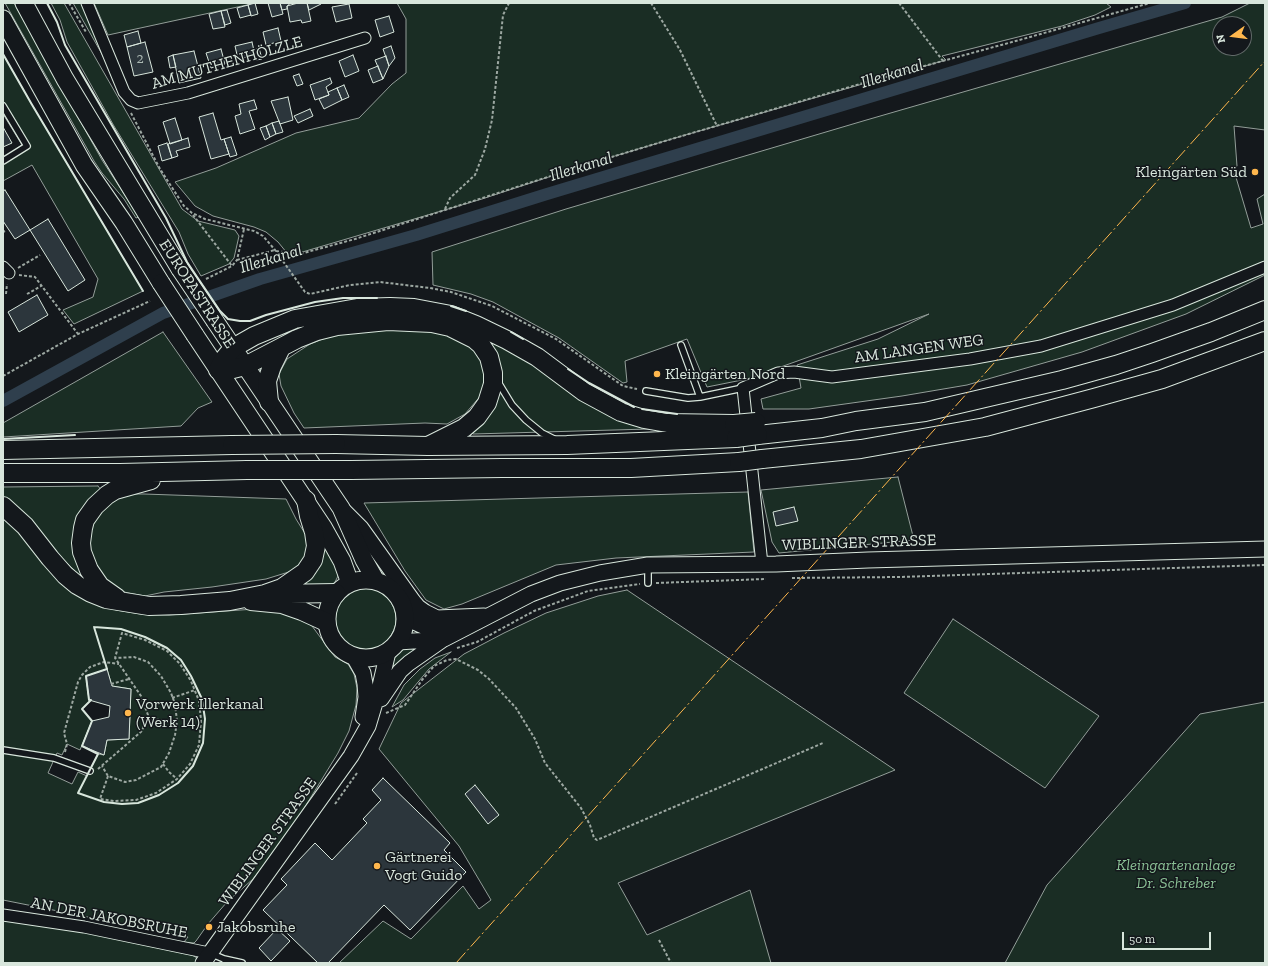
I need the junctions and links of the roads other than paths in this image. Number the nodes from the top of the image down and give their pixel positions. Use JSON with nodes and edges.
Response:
{"nodes":[{"id":1,"x":24,"y":3,"type":"edge"},
{"id":2,"x":87,"y":3,"type":"edge"},
{"id":3,"x":3,"y":19,"type":"edge"},
{"id":4,"x":365,"y":38,"type":"dead end"},
{"id":5,"x":3,"y":106,"type":"edge"},
{"id":6,"x":3,"y":160,"type":"edge"},
{"id":7,"x":1265,"y":267,"type":"edge"},
{"id":8,"x":1265,"y":306,"type":"edge"},
{"id":9,"x":1265,"y":310,"type":"edge"},
{"id":10,"x":1245,"y":319,"type":"junction"},
{"id":11,"x":1265,"y":341,"type":"edge"},
{"id":12,"x":681,"y":344,"type":"dead end"},
{"id":13,"x":233,"y":348,"type":"junction"},
{"id":14,"x":281,"y":348,"type":"junction"},
{"id":15,"x":245,"y":366,"type":"junction"},
{"id":16,"x":218,"y":370,"type":"junction"},
{"id":17,"x":493,"y":373,"type":"junction"},
{"id":18,"x":743,"y":388,"type":"junction"},
{"id":19,"x":646,"y":391,"type":"dead end"},
{"id":20,"x":700,"y":397,"type":"junction"},
{"id":21,"x":269,"y":402,"type":"junction"},
{"id":22,"x":735,"y":431,"type":"junction"},
{"id":23,"x":567,"y":445,"type":"junction"},
{"id":24,"x":428,"y":446,"type":"junction"},
{"id":25,"x":3,"y":450,"type":"edge"},
{"id":26,"x":183,"y":472,"type":"junction"},
{"id":27,"x":3,"y":473,"type":"edge"},
{"id":28,"x":306,"y":500,"type":"junction"},
{"id":29,"x":3,"y":506,"type":"edge"},
{"id":30,"x":341,"y":508,"type":"junction"},
{"id":31,"x":1265,"y":549,"type":"edge"},
{"id":32,"x":762,"y":564,"type":"junction"},
{"id":33,"x":648,"y":565,"type":"junction"},
{"id":34,"x":376,"y":581,"type":"junction"},
{"id":35,"x":648,"y":583,"type":"road end"},
{"id":36,"x":343,"y":588,"type":"junction"},
{"id":37,"x":265,"y":594,"type":"junction"},
{"id":38,"x":230,"y":601,"type":"junction"},
{"id":39,"x":125,"y":602,"type":"junction"},
{"id":40,"x":404,"y":613,"type":"junction"},
{"id":41,"x":489,"y":615,"type":"junction"},
{"id":42,"x":326,"y":622,"type":"junction"},
{"id":43,"x":467,"y":628,"type":"junction"},
{"id":44,"x":449,"y":644,"type":"junction"},
{"id":45,"x":393,"y":647,"type":"junction"},
{"id":46,"x":354,"y":657,"type":"junction"},
{"id":47,"x":380,"y":713,"type":"junction"},
{"id":48,"x":360,"y":740,"type":"junction"},
{"id":49,"x":3,"y":750,"type":"edge"},
{"id":50,"x":90,"y":771,"type":"road end"},
{"id":51,"x":3,"y":915,"type":"edge"},
{"id":52,"x":206,"y":958,"type":"edge"},
{"id":53,"x":226,"y":961,"type":"edge"},
{"id":54,"x":242,"y":963,"type":"edge"}],
"edges":[{"from":1,"to":13,"type":"main road","name":"EUROPASTRASSE","bridge":true},
{"from":2,"to":4,"type":"street","name":"AM MUTHENHÖLZLE"},
{"from":3,"to":16,"type":"main road","name":"EUROPASTRASSE","bridge":true},
{"from":5,"to":6,"type":"lane"},
{"from":7,"to":18,"type":"street","name":"AM LANGEN WEG"},
{"from":8,"to":10,"type":"highway"},
{"from":9,"to":10,"type":"highway"},
{"from":10,"to":22,"type":"highway","bridge":true},
{"from":11,"to":26,"type":"highway","bridge":true},
{"from":12,"to":20,"type":"lane"},
{"from":13,"to":15,"type":"main road","name":"EUROPASTRASSE"},
{"from":13,"to":16,"type":"highway"},
{"from":13,"to":22,"type":"highway"},
{"from":14,"to":15,"type":"highway"},
{"from":14,"to":17,"type":"highway"},
{"from":14,"to":21,"type":"highway"},
{"from":15,"to":16,"type":"highway"},
{"from":15,"to":21,"type":"main road","name":"EUROPASTRASSE"},
{"from":16,"to":28,"type":"main road","name":"EUROPASTRASSE"},
{"from":17,"to":23,"type":"lane"},
{"from":17,"to":24,"type":"highway"},
{"from":18,"to":20,"type":"lane"},
{"from":18,"to":32,"type":"street"},
{"from":19,"to":20,"type":"lane"},
{"from":21,"to":30,"type":"main road","name":"EUROPASTRASSE"},
{"from":22,"to":23,"type":"highway"},
{"from":23,"to":24,"type":"highway"},
{"from":24,"to":25,"type":"highway","bridge":true},
{"from":26,"to":27,"type":"highway"},
{"from":26,"to":39,"type":"highway"},
{"from":28,"to":36,"type":"main road","name":"EUROPASTRASSE"},
{"from":28,"to":37,"type":"highway"},
{"from":29,"to":39,"type":"highway"},
{"from":30,"to":34,"type":"main road","name":"EUROPASTRASSE"},
{"from":30,"to":41,"type":"main road"},
{"from":31,"to":32,"type":"main road","name":"WIBLINGER STRASSE"},
{"from":32,"to":33,"type":"main road","name":"WIBLINGER STRASSE"},
{"from":33,"to":35,"type":"lane"},
{"from":33,"to":41,"type":"main road","name":"WIBLINGER STRASSE"},
{"from":34,"to":36,"type":"main road"},
{"from":34,"to":40,"type":"main road"},
{"from":36,"to":37,"type":"highway"},
{"from":36,"to":42,"type":"main road"},
{"from":37,"to":38,"type":"highway"},
{"from":38,"to":39,"type":"highway"},
{"from":38,"to":42,"type":"highway"},
{"from":40,"to":43,"type":"main road","name":"WIBLINGER STRASSE"},
{"from":40,"to":45,"type":"main road"},
{"from":41,"to":43,"type":"main road","name":"WIBLINGER STRASSE"},
{"from":42,"to":46,"type":"main road"},
{"from":43,"to":44,"type":"main road","name":"WIBLINGER STRASSE"},
{"from":44,"to":45,"type":"main road","name":"WIBLINGER STRASSE"},
{"from":44,"to":47,"type":"main road"},
{"from":45,"to":46,"type":"main road"},
{"from":45,"to":47,"type":"main road","name":"WIBLINGER STRASSE"},
{"from":46,"to":48,"type":"main road","name":"WIBLINGER STRASSE"},
{"from":47,"to":48,"type":"main road","name":"WIBLINGER STRASSE"},
{"from":48,"to":52,"type":"main road","name":"WIBLINGER STRASSE"},
{"from":49,"to":50,"type":"lane"},
{"from":51,"to":52,"type":"street","name":"AN DER JAKOBSRUHE"},
{"from":52,"to":53,"type":"lane"},
{"from":53,"to":54,"type":"lane"}]}
